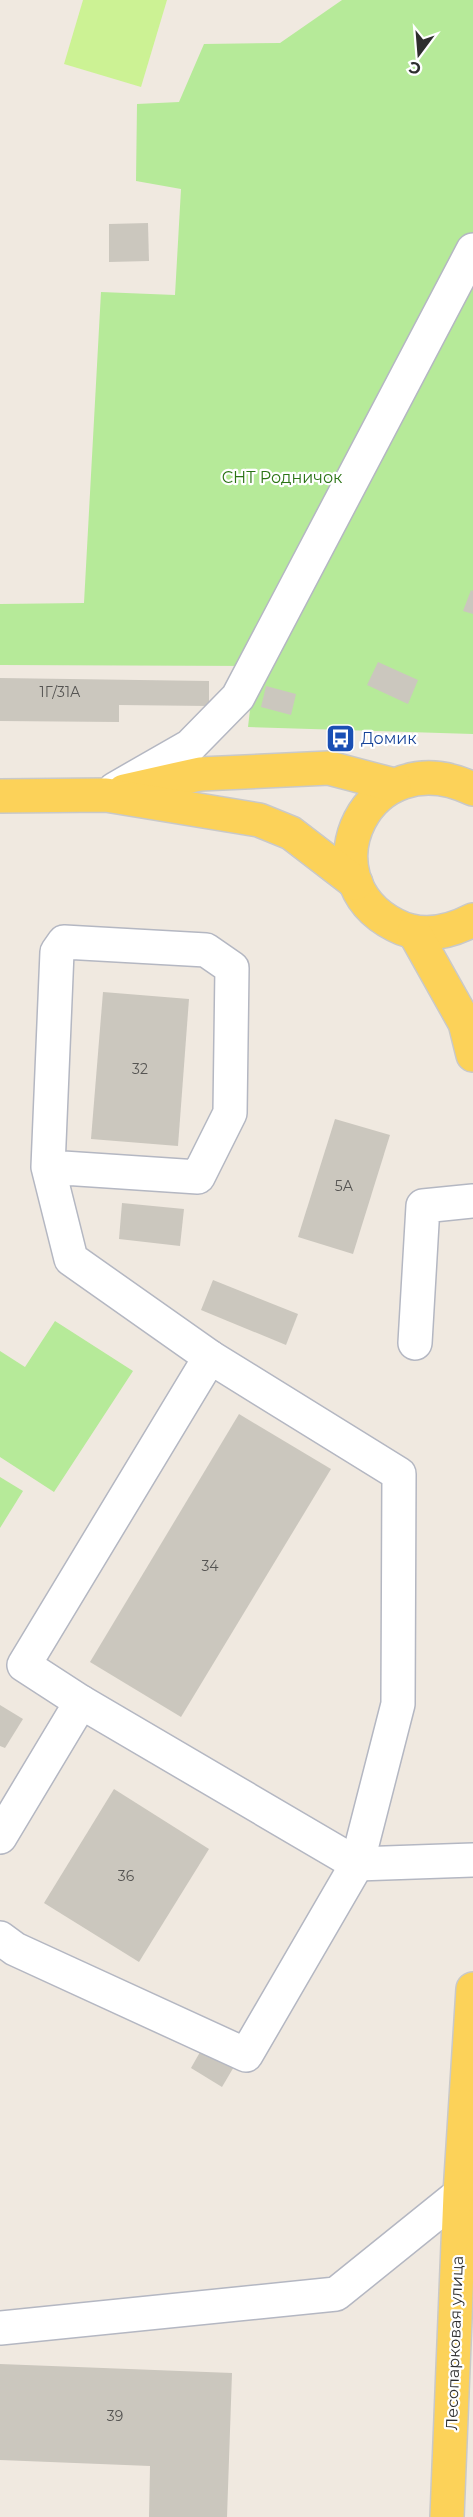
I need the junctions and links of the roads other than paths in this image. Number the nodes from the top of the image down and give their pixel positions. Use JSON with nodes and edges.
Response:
{"nodes":[{"id":1,"x":473,"y":250,"type":"edge"},
{"id":2,"x":394,"y":785,"type":"junction"},
{"id":3,"x":473,"y":789,"type":"edge"},
{"id":4,"x":106,"y":795,"type":"junction"},
{"id":5,"x":0,"y":796,"type":"edge"},
{"id":6,"x":356,"y":883,"type":"junction"},
{"id":7,"x":473,"y":920,"type":"edge"},
{"id":8,"x":414,"y":932,"type":"junction"},
{"id":9,"x":473,"y":1055,"type":"edge"},
{"id":10,"x":48,"y":1167,"type":"junction"},
{"id":11,"x":473,"y":1201,"type":"edge"},
{"id":12,"x":415,"y":1343,"type":"dead end"},
{"id":13,"x":210,"y":1357,"type":"junction"},
{"id":14,"x":12,"y":1668,"type":"edge"},
{"id":15,"x":81,"y":1702,"type":"junction"},
{"id":16,"x":0,"y":1837,"type":"edge"},
{"id":17,"x":473,"y":1860,"type":"edge"},
{"id":18,"x":357,"y":1864,"type":"junction"},
{"id":19,"x":0,"y":1938,"type":"edge"},
{"id":20,"x":473,"y":1989,"type":"edge"},
{"id":21,"x":460,"y":2194,"type":"junction"},
{"id":22,"x":0,"y":2328,"type":"edge"},
{"id":23,"x":447,"y":2517,"type":"edge"}],
"edges":[{"from":1,"to":4,"type":"street"},
{"from":2,"to":3,"type":"main road"},
{"from":2,"to":4,"type":"main road"},
{"from":2,"to":6,"type":"main road"},
{"from":4,"to":5,"type":"main road"},
{"from":4,"to":6,"type":"main road"},
{"from":6,"to":8,"type":"main road"},
{"from":7,"to":8,"type":"main road"},
{"from":8,"to":9,"type":"main road"},
{"from":10,"to":10,"type":"street"},
{"from":10,"to":13,"type":"street"},
{"from":11,"to":12,"type":"street"},
{"from":13,"to":14,"type":"street"},
{"from":13,"to":18,"type":"street"},
{"from":14,"to":15,"type":"street"},
{"from":15,"to":16,"type":"street"},
{"from":15,"to":18,"type":"street"},
{"from":17,"to":18,"type":"street"},
{"from":18,"to":19,"type":"street"},
{"from":20,"to":21,"type":"main road","name":"Лесопарковая улица"},
{"from":21,"to":22,"type":"street"},
{"from":21,"to":23,"type":"main road","name":"Лесопарковая улица"}]}
